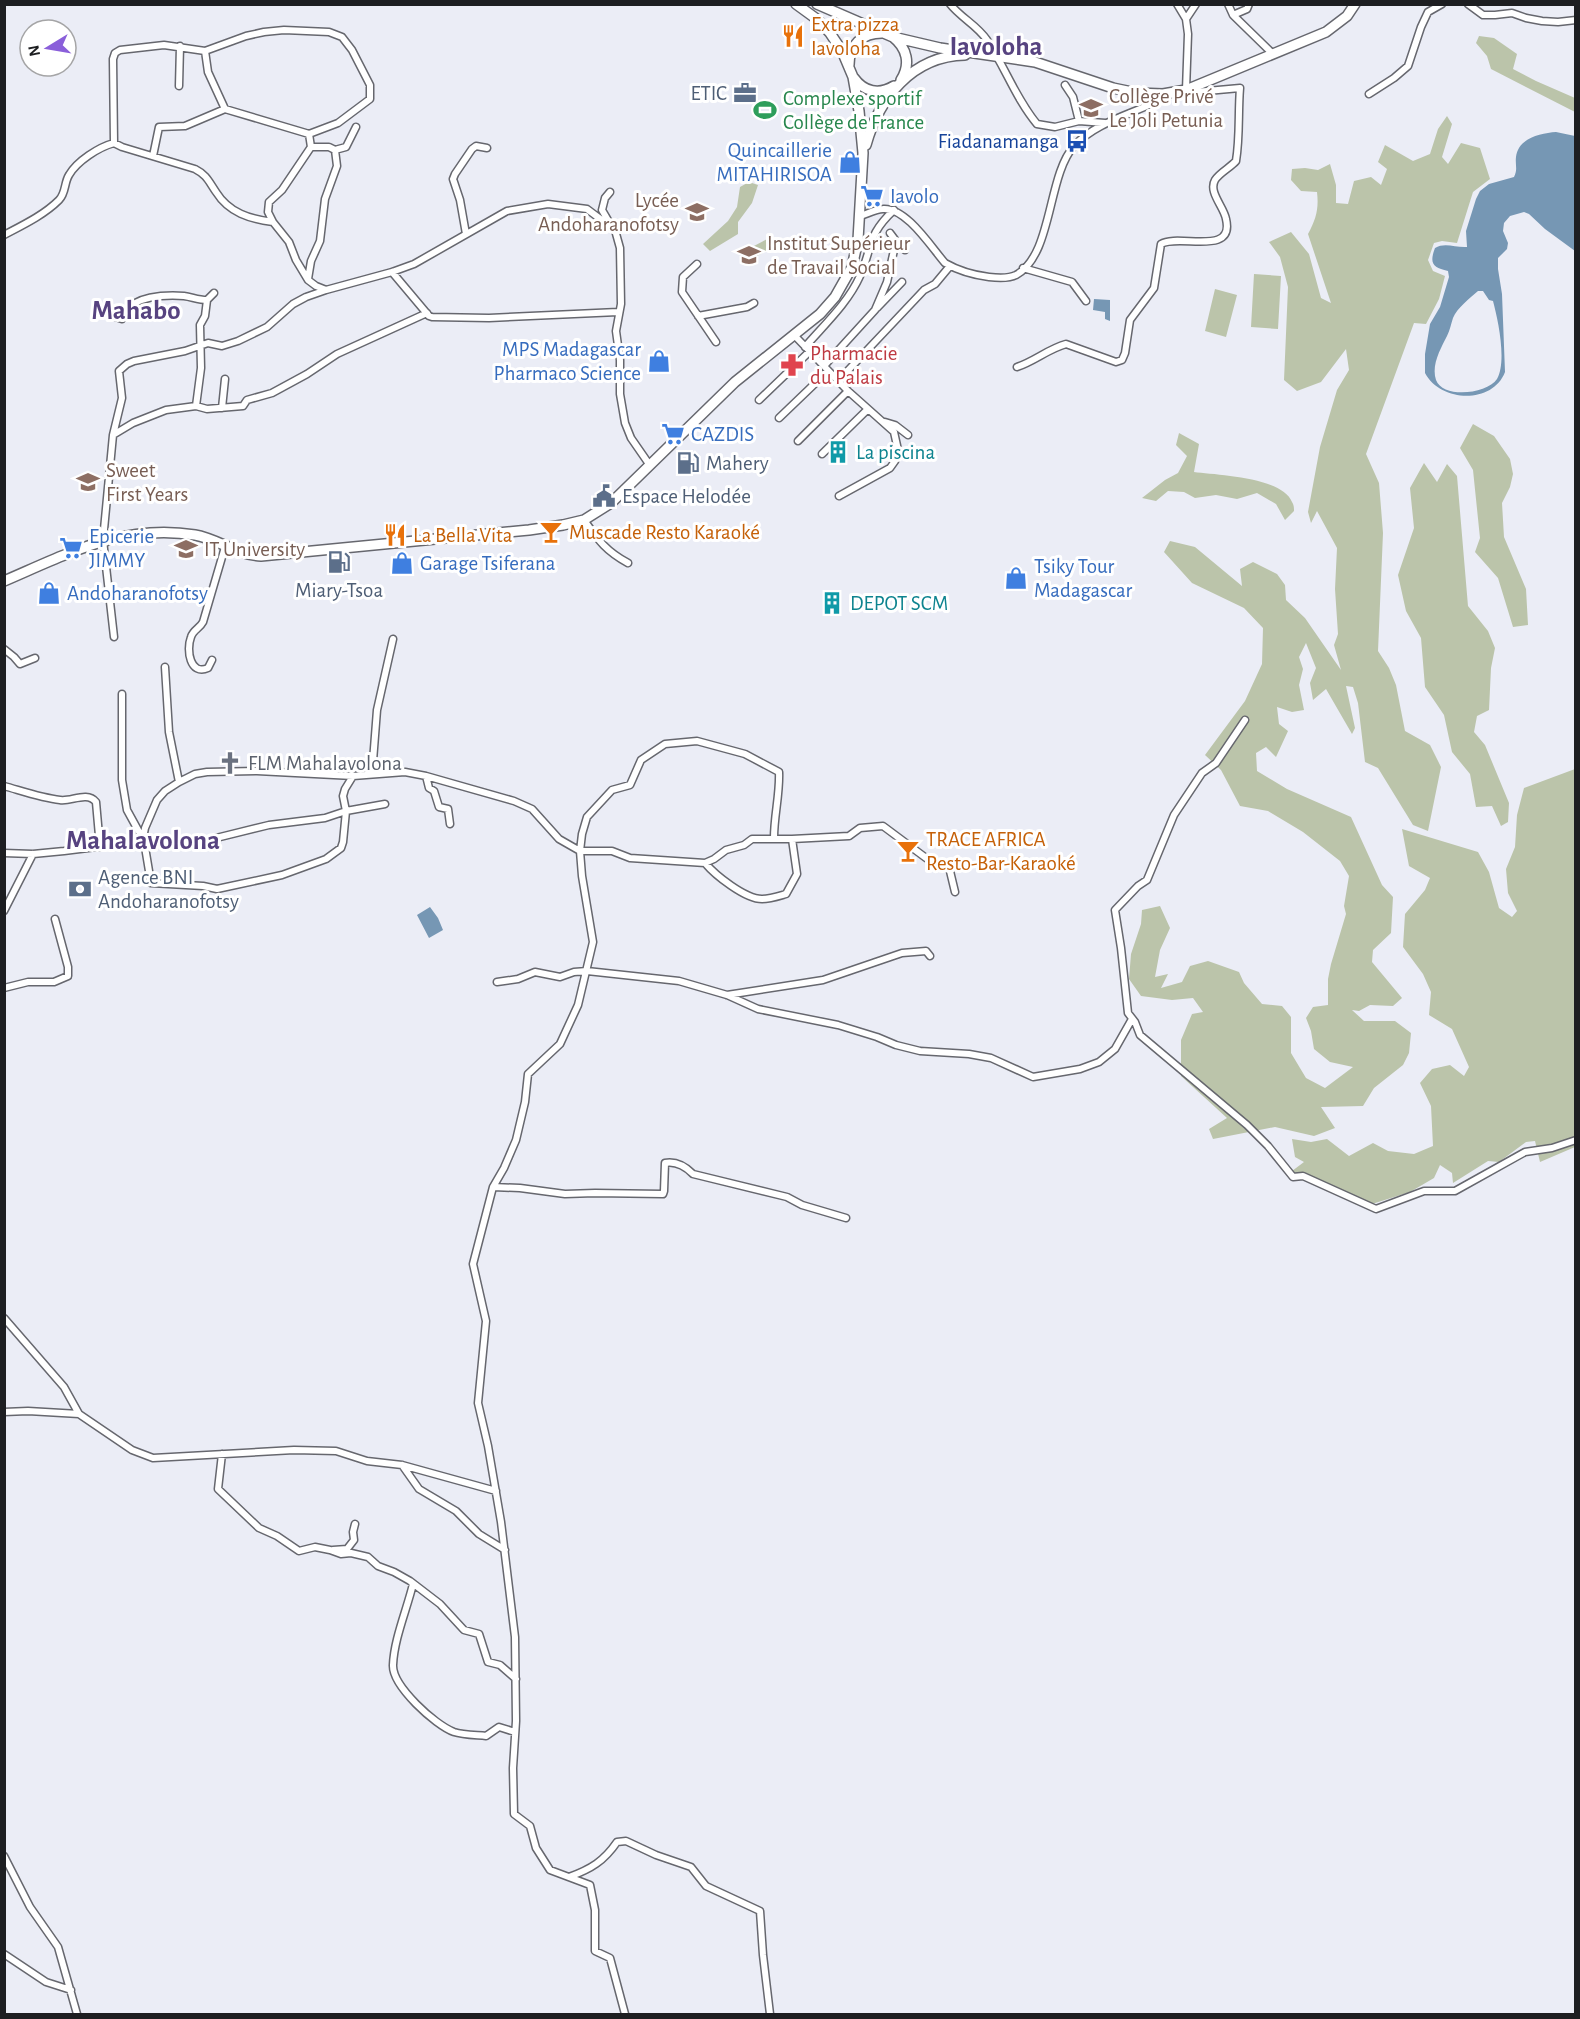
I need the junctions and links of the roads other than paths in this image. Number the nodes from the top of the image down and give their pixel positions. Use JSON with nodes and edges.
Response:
{"nodes":[{"id":1,"x":796,"y":4,"type":"edge"},
{"id":2,"x":817,"y":4,"type":"edge"},
{"id":3,"x":950,"y":4,"type":"edge"},
{"id":4,"x":1177,"y":4,"type":"edge"},
{"id":5,"x":1196,"y":4,"type":"edge"},
{"id":6,"x":1228,"y":4,"type":"edge"},
{"id":7,"x":1249,"y":4,"type":"edge"},
{"id":8,"x":1355,"y":4,"type":"edge"},
{"id":9,"x":1425,"y":4,"type":"edge"},
{"id":10,"x":1431,"y":4,"type":"edge"},
{"id":11,"x":1442,"y":4,"type":"edge"},
{"id":12,"x":1468,"y":4,"type":"edge"},
{"id":13,"x":1428,"y":12,"type":"junction"},
{"id":14,"x":1233,"y":15,"type":"junction"},
{"id":15,"x":1186,"y":19,"type":"junction"},
{"id":16,"x":1575,"y":20,"type":"edge"},
{"id":17,"x":890,"y":36,"type":"junction"},
{"id":18,"x":180,"y":46,"type":"junction"},
{"id":19,"x":206,"y":51,"type":"junction"},
{"id":20,"x":1273,"y":54,"type":"junction"},
{"id":21,"x":991,"y":55,"type":"junction"},
{"id":22,"x":851,"y":72,"type":"junction"},
{"id":23,"x":898,"y":84,"type":"junction"},
{"id":24,"x":1065,"y":85,"type":"dead end"},
{"id":25,"x":179,"y":86,"type":"dead end"},
{"id":26,"x":1186,"y":90,"type":"junction"},
{"id":27,"x":1173,"y":93,"type":"junction"},
{"id":28,"x":1369,"y":94,"type":"dead end"},
{"id":29,"x":225,"y":109,"type":"junction"},
{"id":30,"x":1079,"y":122,"type":"junction"},
{"id":31,"x":1107,"y":124,"type":"junction"},
{"id":32,"x":356,"y":127,"type":"dead end"},
{"id":33,"x":309,"y":134,"type":"junction"},
{"id":34,"x":114,"y":143,"type":"junction"},
{"id":35,"x":311,"y":147,"type":"junction"},
{"id":36,"x":487,"y":148,"type":"dead end"},
{"id":37,"x":335,"y":150,"type":"junction"},
{"id":38,"x":863,"y":153,"type":"junction"},
{"id":39,"x":153,"y":156,"type":"junction"},
{"id":40,"x":610,"y":192,"type":"dead end"},
{"id":41,"x":894,"y":210,"type":"junction"},
{"id":42,"x":860,"y":216,"type":"junction"},
{"id":43,"x":273,"y":222,"type":"junction"},
{"id":44,"x":615,"y":230,"type":"junction"},
{"id":45,"x":890,"y":233,"type":"dead end"},
{"id":46,"x":466,"y":234,"type":"junction"},
{"id":47,"x":4,"y":235,"type":"edge"},
{"id":48,"x":896,"y":241,"type":"junction"},
{"id":49,"x":905,"y":250,"type":"dead end"},
{"id":50,"x":697,"y":264,"type":"dead end"},
{"id":51,"x":950,"y":266,"type":"junction"},
{"id":52,"x":1023,"y":268,"type":"junction"},
{"id":53,"x":392,"y":272,"type":"junction"},
{"id":54,"x":308,"y":280,"type":"junction"},
{"id":55,"x":902,"y":282,"type":"dead end"},
{"id":56,"x":326,"y":290,"type":"junction"},
{"id":57,"x":214,"y":293,"type":"dead end"},
{"id":58,"x":207,"y":300,"type":"junction"},
{"id":59,"x":1086,"y":301,"type":"dead end"},
{"id":60,"x":754,"y":303,"type":"dead end"},
{"id":61,"x":875,"y":310,"type":"junction"},
{"id":62,"x":618,"y":312,"type":"junction"},
{"id":63,"x":427,"y":313,"type":"junction"},
{"id":64,"x":106,"y":314,"type":"dead end"},
{"id":65,"x":698,"y":316,"type":"junction"},
{"id":66,"x":794,"y":335,"type":"junction"},
{"id":67,"x":716,"y":342,"type":"dead end"},
{"id":68,"x":201,"y":345,"type":"junction"},
{"id":69,"x":807,"y":349,"type":"junction"},
{"id":70,"x":1017,"y":367,"type":"dead end"},
{"id":71,"x":826,"y":369,"type":"junction"},
{"id":72,"x":225,"y":379,"type":"dead end"},
{"id":73,"x":838,"y":381,"type":"junction"},
{"id":74,"x":848,"y":391,"type":"junction"},
{"id":75,"x":759,"y":400,"type":"dead end"},
{"id":76,"x":196,"y":406,"type":"junction"},
{"id":77,"x":222,"y":408,"type":"junction"},
{"id":78,"x":868,"y":409,"type":"junction"},
{"id":79,"x":779,"y":418,"type":"dead end"},
{"id":80,"x":881,"y":421,"type":"junction"},
{"id":81,"x":113,"y":435,"type":"junction"},
{"id":82,"x":908,"y":435,"type":"dead end"},
{"id":83,"x":798,"y":441,"type":"dead end"},
{"id":84,"x":822,"y":454,"type":"dead end"},
{"id":85,"x":649,"y":464,"type":"junction"},
{"id":86,"x":839,"y":496,"type":"dead end"},
{"id":87,"x":584,"y":520,"type":"junction"},
{"id":88,"x":103,"y":540,"type":"junction"},
{"id":89,"x":225,"y":547,"type":"junction"},
{"id":90,"x":628,"y":563,"type":"dead end"},
{"id":91,"x":4,"y":581,"type":"edge"},
{"id":92,"x":114,"y":637,"type":"dead end"},
{"id":93,"x":393,"y":639,"type":"dead end"},
{"id":94,"x":4,"y":649,"type":"edge"},
{"id":95,"x":35,"y":658,"type":"dead end"},
{"id":96,"x":212,"y":660,"type":"dead end"},
{"id":97,"x":165,"y":667,"type":"dead end"},
{"id":98,"x":122,"y":694,"type":"dead end"},
{"id":99,"x":1245,"y":720,"type":"dead end"},
{"id":100,"x":372,"y":774,"type":"junction"},
{"id":101,"x":353,"y":776,"type":"junction"},
{"id":102,"x":426,"y":776,"type":"junction"},
{"id":103,"x":178,"y":782,"type":"junction"},
{"id":104,"x":4,"y":786,"type":"edge"},
{"id":105,"x":386,"y":804,"type":"dead end"},
{"id":106,"x":346,"y":811,"type":"junction"},
{"id":107,"x":450,"y":824,"type":"dead end"},
{"id":108,"x":774,"y":838,"type":"junction"},
{"id":109,"x":143,"y":839,"type":"junction"},
{"id":110,"x":792,"y":839,"type":"junction"},
{"id":111,"x":100,"y":847,"type":"junction"},
{"id":112,"x":580,"y":851,"type":"junction"},
{"id":113,"x":4,"y":853,"type":"edge"},
{"id":114,"x":33,"y":854,"type":"junction"},
{"id":115,"x":705,"y":863,"type":"junction"},
{"id":116,"x":955,"y":892,"type":"dead end"},
{"id":117,"x":4,"y":911,"type":"edge"},
{"id":118,"x":55,"y":919,"type":"dead end"},
{"id":119,"x":930,"y":956,"type":"dead end"},
{"id":120,"x":587,"y":971,"type":"junction"},
{"id":121,"x":497,"y":982,"type":"dead end"},
{"id":122,"x":4,"y":988,"type":"edge"},
{"id":123,"x":727,"y":996,"type":"junction"},
{"id":124,"x":1132,"y":1019,"type":"junction"},
{"id":125,"x":1575,"y":1140,"type":"edge"},
{"id":126,"x":493,"y":1187,"type":"junction"},
{"id":127,"x":846,"y":1218,"type":"dead end"},
{"id":128,"x":4,"y":1318,"type":"edge"},
{"id":129,"x":4,"y":1412,"type":"edge"},
{"id":130,"x":79,"y":1414,"type":"junction"},
{"id":131,"x":222,"y":1454,"type":"junction"},
{"id":132,"x":402,"y":1465,"type":"junction"},
{"id":133,"x":496,"y":1491,"type":"junction"},
{"id":134,"x":355,"y":1524,"type":"dead end"},
{"id":135,"x":330,"y":1550,"type":"junction"},
{"id":136,"x":505,"y":1550,"type":"junction"},
{"id":137,"x":413,"y":1584,"type":"junction"},
{"id":138,"x":516,"y":1680,"type":"junction"},
{"id":139,"x":515,"y":1732,"type":"junction"},
{"id":140,"x":4,"y":1856,"type":"edge"},
{"id":141,"x":569,"y":1877,"type":"junction"},
{"id":142,"x":4,"y":1954,"type":"edge"},
{"id":143,"x":71,"y":1990,"type":"junction"},
{"id":144,"x":77,"y":2014,"type":"edge"},
{"id":145,"x":625,"y":2014,"type":"edge"},
{"id":146,"x":770,"y":2014,"type":"edge"}],
"edges":[{"from":1,"to":22,"type":"main road"},
{"from":2,"to":17,"type":"main road"},
{"from":3,"to":21,"type":"street"},
{"from":4,"to":15,"type":"street"},
{"from":5,"to":15,"type":"street"},
{"from":6,"to":14,"type":"street"},
{"from":7,"to":14,"type":"street"},
{"from":8,"to":20,"type":"main road"},
{"from":9,"to":13,"type":"street"},
{"from":10,"to":13,"type":"street"},
{"from":11,"to":13,"type":"street"},
{"from":12,"to":16,"type":"street"},
{"from":13,"to":28,"type":"street"},
{"from":14,"to":20,"type":"street"},
{"from":15,"to":26,"type":"street"},
{"from":17,"to":21,"type":"main road"},
{"from":17,"to":22,"type":"main road"},
{"from":17,"to":23,"type":"main road"},
{"from":18,"to":19,"type":"street"},
{"from":18,"to":25,"type":"street"},
{"from":18,"to":34,"type":"street"},
{"from":19,"to":29,"type":"street"},
{"from":19,"to":33,"type":"street"},
{"from":20,"to":26,"type":"main road"},
{"from":21,"to":23,"type":"main road"},
{"from":21,"to":27,"type":"main road"},
{"from":21,"to":30,"type":"street"},
{"from":22,"to":23,"type":"main road"},
{"from":22,"to":38,"type":"main road"},
{"from":23,"to":38,"type":"main road"},
{"from":24,"to":30,"type":"street"},
{"from":26,"to":27,"type":"main road"},
{"from":26,"to":70,"type":"street"},
{"from":27,"to":31,"type":"street"},
{"from":29,"to":33,"type":"street"},
{"from":29,"to":39,"type":"street"},
{"from":30,"to":31,"type":"street"},
{"from":31,"to":52,"type":"street"},
{"from":32,"to":37,"type":"street"},
{"from":33,"to":35,"type":"street"},
{"from":34,"to":39,"type":"street"},
{"from":34,"to":47,"type":"street"},
{"from":35,"to":37,"type":"street"},
{"from":35,"to":43,"type":"street"},
{"from":36,"to":46,"type":"street"},
{"from":37,"to":54,"type":"street"},
{"from":38,"to":42,"type":"main road"},
{"from":39,"to":43,"type":"street"},
{"from":40,"to":44,"type":"street"},
{"from":41,"to":42,"type":"street"},
{"from":41,"to":51,"type":"street"},
{"from":41,"to":69,"type":"street"},
{"from":42,"to":66,"type":"main road"},
{"from":43,"to":54,"type":"street"},
{"from":44,"to":46,"type":"street"},
{"from":44,"to":62,"type":"street"},
{"from":45,"to":48,"type":"street"},
{"from":46,"to":53,"type":"street"},
{"from":48,"to":49,"type":"street"},
{"from":48,"to":61,"type":"street"},
{"from":50,"to":65,"type":"street"},
{"from":51,"to":52,"type":"street"},
{"from":51,"to":73,"type":"street"},
{"from":52,"to":59,"type":"street"},
{"from":53,"to":56,"type":"street"},
{"from":53,"to":63,"type":"street"},
{"from":54,"to":56,"type":"street"},
{"from":55,"to":61,"type":"street"},
{"from":56,"to":68,"type":"street"},
{"from":57,"to":58,"type":"street"},
{"from":58,"to":64,"type":"street"},
{"from":58,"to":68,"type":"street"},
{"from":60,"to":65,"type":"street"},
{"from":61,"to":71,"type":"street"},
{"from":62,"to":63,"type":"street"},
{"from":62,"to":85,"type":"street"},
{"from":63,"to":77,"type":"street"},
{"from":65,"to":67,"type":"street"},
{"from":66,"to":69,"type":"street"},
{"from":66,"to":85,"type":"main road"},
{"from":68,"to":76,"type":"street"},
{"from":68,"to":81,"type":"street"},
{"from":69,"to":71,"type":"street"},
{"from":69,"to":75,"type":"street"},
{"from":71,"to":73,"type":"street"},
{"from":71,"to":79,"type":"street"},
{"from":72,"to":77,"type":"street"},
{"from":73,"to":74,"type":"street"},
{"from":74,"to":78,"type":"street"},
{"from":74,"to":83,"type":"street"},
{"from":76,"to":77,"type":"street"},
{"from":76,"to":81,"type":"street"},
{"from":78,"to":80,"type":"street"},
{"from":78,"to":84,"type":"street"},
{"from":80,"to":82,"type":"street"},
{"from":80,"to":86,"type":"street"},
{"from":81,"to":88,"type":"street"},
{"from":85,"to":87,"type":"main road"},
{"from":87,"to":89,"type":"main road"},
{"from":87,"to":90,"type":"street"},
{"from":88,"to":89,"type":"main road"},
{"from":88,"to":91,"type":"main road"},
{"from":88,"to":92,"type":"street"},
{"from":89,"to":96,"type":"street"},
{"from":93,"to":100,"type":"street"},
{"from":94,"to":95,"type":"street"},
{"from":97,"to":103,"type":"street"},
{"from":98,"to":109,"type":"street"},
{"from":99,"to":124,"type":"street"},
{"from":100,"to":101,"type":"street"},
{"from":100,"to":102,"type":"street"},
{"from":101,"to":103,"type":"street"},
{"from":101,"to":106,"type":"street"},
{"from":102,"to":107,"type":"street"},
{"from":102,"to":112,"type":"street"},
{"from":103,"to":109,"type":"street"},
{"from":104,"to":111,"type":"street"},
{"from":105,"to":106,"type":"street"},
{"from":106,"to":109,"type":"street"},
{"from":106,"to":109,"type":"street"},
{"from":108,"to":110,"type":"street"},
{"from":108,"to":112,"type":"street"},
{"from":108,"to":115,"type":"street"},
{"from":109,"to":111,"type":"street"},
{"from":110,"to":115,"type":"street"},
{"from":110,"to":116,"type":"street"},
{"from":111,"to":114,"type":"street"},
{"from":112,"to":115,"type":"street"},
{"from":112,"to":120,"type":"street"},
{"from":113,"to":114,"type":"street"},
{"from":114,"to":117,"type":"street"},
{"from":118,"to":122,"type":"street"},
{"from":119,"to":123,"type":"street"},
{"from":120,"to":121,"type":"street"},
{"from":120,"to":123,"type":"street"},
{"from":120,"to":126,"type":"street"},
{"from":123,"to":124,"type":"street"},
{"from":124,"to":125,"type":"street"},
{"from":126,"to":127,"type":"street"},
{"from":126,"to":133,"type":"street"},
{"from":128,"to":130,"type":"street"},
{"from":129,"to":130,"type":"street"},
{"from":130,"to":131,"type":"street"},
{"from":131,"to":132,"type":"street"},
{"from":131,"to":135,"type":"street"},
{"from":132,"to":133,"type":"street"},
{"from":132,"to":136,"type":"street"},
{"from":133,"to":136,"type":"street"},
{"from":134,"to":135,"type":"street"},
{"from":135,"to":137,"type":"street"},
{"from":136,"to":138,"type":"street"},
{"from":137,"to":138,"type":"street"},
{"from":137,"to":139,"type":"street"},
{"from":138,"to":139,"type":"street"},
{"from":139,"to":141,"type":"street"},
{"from":140,"to":143,"type":"street"},
{"from":141,"to":145,"type":"street"},
{"from":141,"to":146,"type":"street"},
{"from":142,"to":143,"type":"street"},
{"from":143,"to":144,"type":"street"}]}
